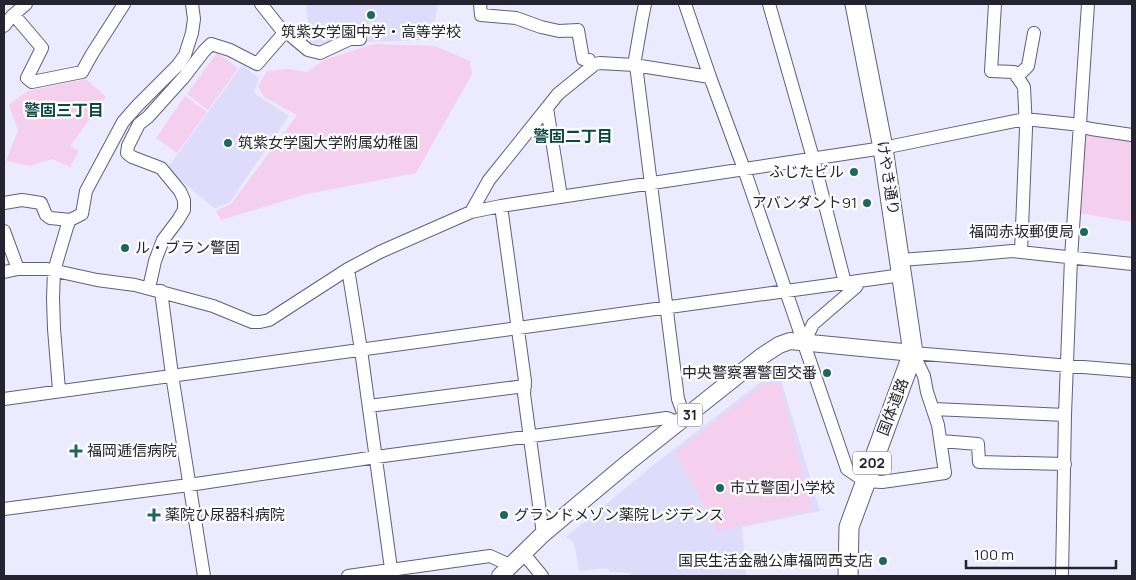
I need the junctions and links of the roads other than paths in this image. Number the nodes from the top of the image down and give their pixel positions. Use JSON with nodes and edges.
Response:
{"nodes":[{"id":1,"x":26,"y":4,"type":"edge"},
{"id":2,"x":124,"y":4,"type":"edge"},
{"id":3,"x":192,"y":4,"type":"edge"},
{"id":4,"x":260,"y":4,"type":"edge"},
{"id":5,"x":480,"y":4,"type":"edge"},
{"id":6,"x":645,"y":4,"type":"edge"},
{"id":7,"x":685,"y":4,"type":"edge"},
{"id":8,"x":769,"y":4,"type":"edge"},
{"id":9,"x":855,"y":4,"type":"edge"},
{"id":10,"x":995,"y":4,"type":"edge"},
{"id":11,"x":1088,"y":4,"type":"edge"},
{"id":12,"x":14,"y":15,"type":"junction"},
{"id":13,"x":4,"y":26,"type":"edge"},
{"id":14,"x":284,"y":32,"type":"junction"},
{"id":15,"x":1034,"y":33,"type":"dead end"},
{"id":16,"x":360,"y":39,"type":"dead end"},
{"id":17,"x":635,"y":65,"type":"junction"},
{"id":18,"x":590,"y":66,"type":"junction"},
{"id":19,"x":710,"y":78,"type":"junction"},
{"id":20,"x":1017,"y":78,"type":"junction"},
{"id":21,"x":547,"y":108,"type":"junction"},
{"id":22,"x":1025,"y":119,"type":"junction"},
{"id":23,"x":1080,"y":127,"type":"junction"},
{"id":24,"x":1132,"y":135,"type":"edge"},
{"id":25,"x":884,"y":148,"type":"junction"},
{"id":26,"x":813,"y":158,"type":"junction"},
{"id":27,"x":744,"y":169,"type":"junction"},
{"id":28,"x":650,"y":184,"type":"junction"},
{"id":29,"x":561,"y":197,"type":"junction"},
{"id":30,"x":4,"y":203,"type":"edge"},
{"id":31,"x":501,"y":206,"type":"junction"},
{"id":32,"x":471,"y":212,"type":"junction"},
{"id":33,"x":70,"y":220,"type":"junction"},
{"id":34,"x":4,"y":231,"type":"edge"},
{"id":35,"x":1021,"y":252,"type":"junction"},
{"id":36,"x":1071,"y":258,"type":"junction"},
{"id":37,"x":1132,"y":264,"type":"edge"},
{"id":38,"x":901,"y":267,"type":"junction"},
{"id":39,"x":18,"y":269,"type":"junction"},
{"id":40,"x":348,"y":269,"type":"junction"},
{"id":41,"x":54,"y":270,"type":"junction"},
{"id":42,"x":4,"y":272,"type":"edge"},
{"id":43,"x":859,"y":282,"type":"junction"},
{"id":44,"x":845,"y":283,"type":"junction"},
{"id":45,"x":149,"y":288,"type":"junction"},
{"id":46,"x":161,"y":291,"type":"junction"},
{"id":47,"x":785,"y":291,"type":"junction"},
{"id":48,"x":666,"y":307,"type":"junction"},
{"id":49,"x":518,"y":327,"type":"junction"},
{"id":50,"x":804,"y":343,"type":"junction"},
{"id":51,"x":361,"y":350,"type":"junction"},
{"id":52,"x":913,"y":353,"type":"junction"},
{"id":53,"x":1067,"y":366,"type":"junction"},
{"id":54,"x":1132,"y":371,"type":"edge"},
{"id":55,"x":172,"y":375,"type":"junction"},
{"id":56,"x":525,"y":386,"type":"junction"},
{"id":57,"x":59,"y":390,"type":"junction"},
{"id":58,"x":4,"y":399,"type":"edge"},
{"id":59,"x":369,"y":406,"type":"junction"},
{"id":60,"x":933,"y":409,"type":"junction"},
{"id":61,"x":1065,"y":415,"type":"junction"},
{"id":62,"x":682,"y":421,"type":"junction"},
{"id":63,"x":529,"y":436,"type":"junction"},
{"id":64,"x":941,"y":441,"type":"junction"},
{"id":65,"x":376,"y":457,"type":"junction"},
{"id":66,"x":1065,"y":464,"type":"junction"},
{"id":67,"x":865,"y":481,"type":"junction"},
{"id":68,"x":189,"y":485,"type":"junction"},
{"id":69,"x":4,"y":509,"type":"edge"},
{"id":70,"x":543,"y":534,"type":"junction"},
{"id":71,"x":512,"y":565,"type":"edge"},
{"id":72,"x":391,"y":573,"type":"edge"},
{"id":73,"x":204,"y":576,"type":"edge"},
{"id":74,"x":348,"y":576,"type":"edge"},
{"id":75,"x":542,"y":576,"type":"edge"},
{"id":76,"x":848,"y":576,"type":"edge"},
{"id":77,"x":1062,"y":576,"type":"edge"}],
"edges":[{"from":1,"to":12,"type":"street"},
{"from":2,"to":12,"type":"street"},
{"from":3,"to":33,"type":"street"},
{"from":4,"to":14,"type":"street"},
{"from":5,"to":18,"type":"street"},
{"from":6,"to":17,"type":"street"},
{"from":7,"to":19,"type":"street"},
{"from":8,"to":26,"type":"street"},
{"from":9,"to":25,"type":"highway","name":"けやき通り","number":"202"},
{"from":10,"to":20,"type":"street"},
{"from":11,"to":23,"type":"street"},
{"from":12,"to":13,"type":"street"},
{"from":14,"to":16,"type":"street"},
{"from":14,"to":45,"type":"street"},
{"from":15,"to":20,"type":"street"},
{"from":17,"to":18,"type":"street"},
{"from":17,"to":19,"type":"street"},
{"from":17,"to":28,"type":"street"},
{"from":18,"to":21,"type":"street"},
{"from":19,"to":27,"type":"street"},
{"from":20,"to":22,"type":"street"},
{"from":21,"to":29,"type":"street"},
{"from":21,"to":32,"type":"street"},
{"from":22,"to":23,"type":"street"},
{"from":22,"to":25,"type":"street"},
{"from":22,"to":35,"type":"street"},
{"from":23,"to":24,"type":"street"},
{"from":23,"to":36,"type":"street"},
{"from":25,"to":26,"type":"street"},
{"from":25,"to":38,"type":"highway","name":"けやき通り","number":"202"},
{"from":26,"to":27,"type":"street"},
{"from":26,"to":44,"type":"street"},
{"from":27,"to":28,"type":"street"},
{"from":27,"to":47,"type":"street"},
{"from":28,"to":29,"type":"street"},
{"from":28,"to":48,"type":"street"},
{"from":29,"to":31,"type":"street"},
{"from":30,"to":33,"type":"street"},
{"from":31,"to":32,"type":"street"},
{"from":31,"to":49,"type":"street"},
{"from":32,"to":40,"type":"street"},
{"from":33,"to":41,"type":"street"},
{"from":34,"to":39,"type":"street"},
{"from":35,"to":36,"type":"street"},
{"from":35,"to":38,"type":"street"},
{"from":36,"to":37,"type":"street"},
{"from":36,"to":53,"type":"street"},
{"from":38,"to":43,"type":"street"},
{"from":38,"to":52,"type":"highway","name":"けやき通り","number":"202"},
{"from":39,"to":41,"type":"street"},
{"from":39,"to":42,"type":"street"},
{"from":40,"to":46,"type":"street"},
{"from":40,"to":51,"type":"street"},
{"from":41,"to":45,"type":"street"},
{"from":41,"to":57,"type":"street"},
{"from":43,"to":44,"type":"street"},
{"from":43,"to":50,"type":"street"},
{"from":44,"to":47,"type":"street"},
{"from":45,"to":46,"type":"street"},
{"from":46,"to":55,"type":"street"},
{"from":47,"to":48,"type":"street"},
{"from":47,"to":50,"type":"street"},
{"from":48,"to":49,"type":"street"},
{"from":48,"to":62,"type":"street"},
{"from":49,"to":51,"type":"street"},
{"from":49,"to":56,"type":"street"},
{"from":50,"to":52,"type":"main road","number":"31"},
{"from":50,"to":62,"type":"main road","number":"31"},
{"from":50,"to":67,"type":"street"},
{"from":51,"to":55,"type":"street"},
{"from":51,"to":59,"type":"street"},
{"from":52,"to":53,"type":"street"},
{"from":52,"to":60,"type":"street"},
{"from":52,"to":67,"type":"highway","name":"国体道路","number":"202"},
{"from":53,"to":54,"type":"street"},
{"from":53,"to":61,"type":"street"},
{"from":55,"to":57,"type":"street"},
{"from":55,"to":68,"type":"street"},
{"from":56,"to":59,"type":"street"},
{"from":56,"to":63,"type":"street"},
{"from":57,"to":58,"type":"street"},
{"from":59,"to":65,"type":"street"},
{"from":60,"to":61,"type":"street"},
{"from":60,"to":64,"type":"street"},
{"from":61,"to":66,"type":"street"},
{"from":62,"to":63,"type":"street"},
{"from":62,"to":70,"type":"main road","number":"31"},
{"from":63,"to":65,"type":"street"},
{"from":63,"to":70,"type":"street"},
{"from":64,"to":66,"type":"street"},
{"from":64,"to":67,"type":"street"},
{"from":65,"to":68,"type":"street"},
{"from":65,"to":72,"type":"street"},
{"from":66,"to":77,"type":"street"},
{"from":67,"to":76,"type":"highway","name":"国体道路","number":"202"},
{"from":68,"to":69,"type":"street"},
{"from":68,"to":73,"type":"street"},
{"from":70,"to":71,"type":"main road","number":"31"},
{"from":71,"to":72,"type":"street"},
{"from":71,"to":75,"type":"street"},
{"from":72,"to":74,"type":"street"}]}
